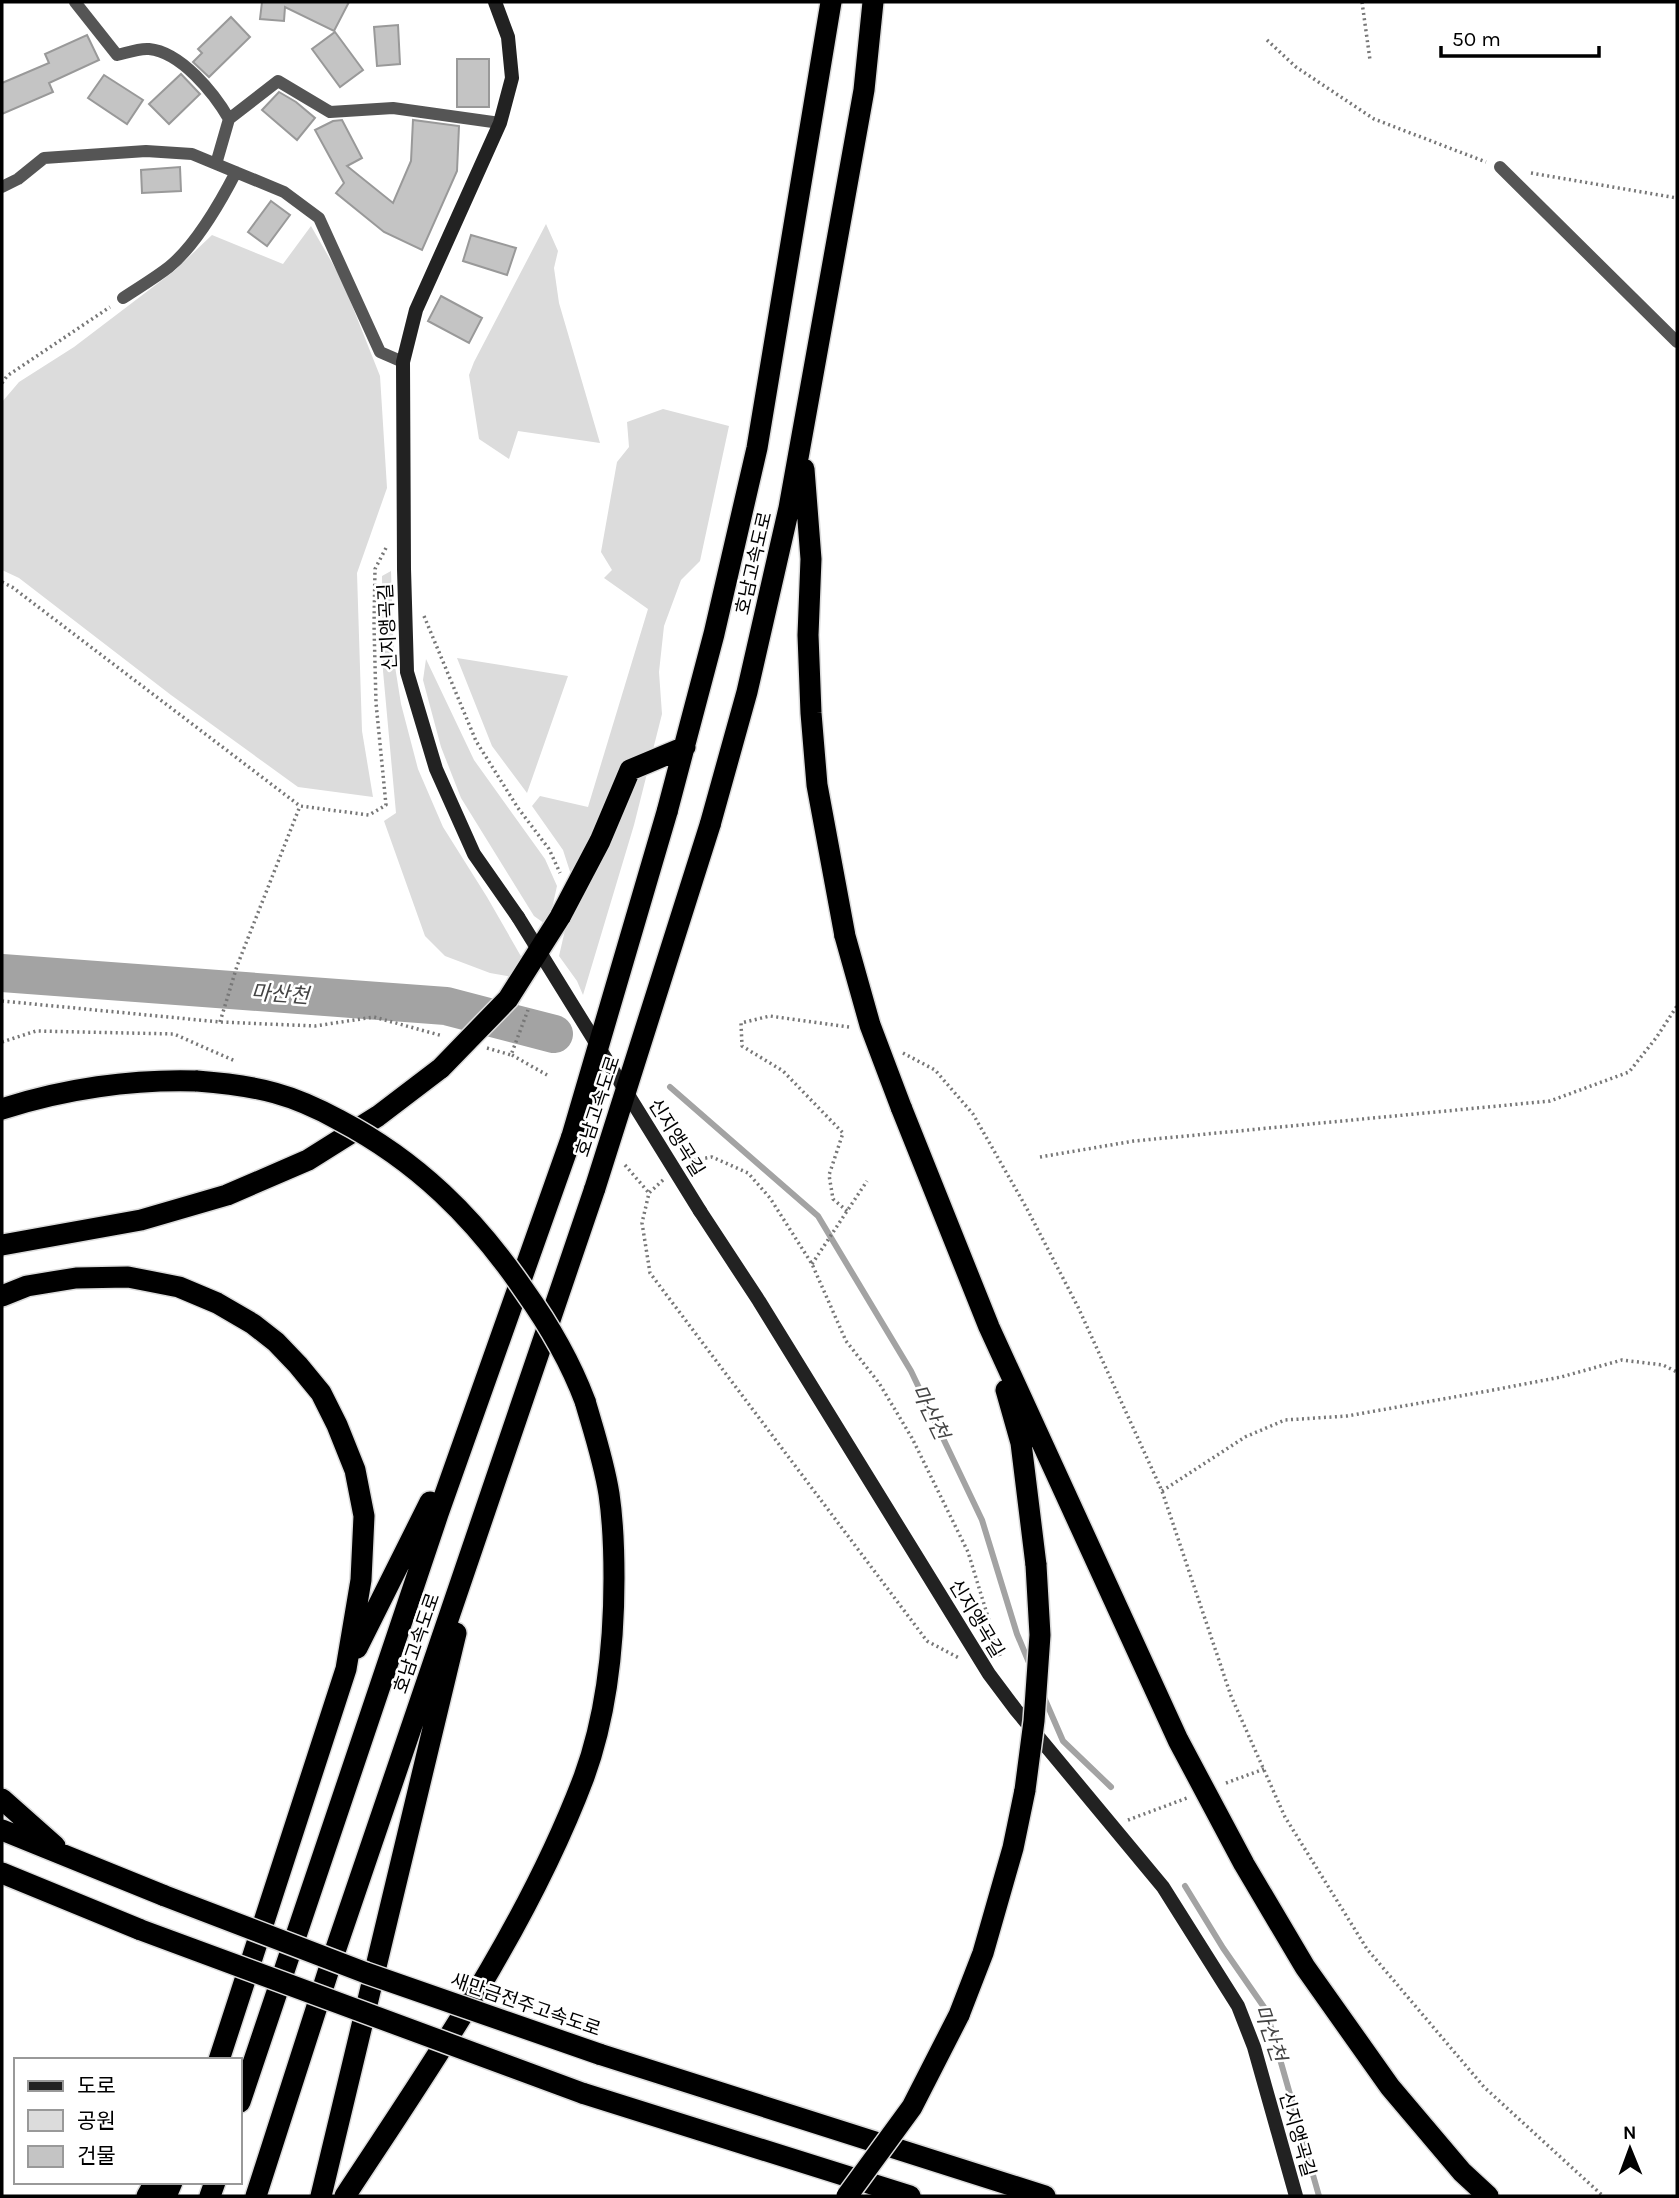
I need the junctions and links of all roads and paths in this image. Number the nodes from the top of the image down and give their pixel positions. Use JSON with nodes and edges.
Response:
{"nodes":[{"id":1,"x":75,"y":2,"type":"edge"},
{"id":2,"x":495,"y":2,"type":"edge"},
{"id":3,"x":831,"y":2,"type":"edge"},
{"id":4,"x":873,"y":2,"type":"edge"},
{"id":5,"x":1362,"y":2,"type":"edge"},
{"id":6,"x":1266,"y":40,"type":"dead end"},
{"id":7,"x":1370,"y":60,"type":"dead end"},
{"id":8,"x":229,"y":119,"type":"junction"},
{"id":9,"x":500,"y":123,"type":"junction"},
{"id":10,"x":216,"y":164,"type":"junction"},
{"id":11,"x":1500,"y":167,"type":"junction"},
{"id":12,"x":236,"y":172,"type":"junction"},
{"id":13,"x":2,"y":187,"type":"edge"},
{"id":14,"x":1677,"y":198,"type":"edge"},
{"id":15,"x":123,"y":298,"type":"joint"},
{"id":16,"x":1677,"y":342,"type":"edge"},
{"id":17,"x":403,"y":362,"type":"junction"},
{"id":18,"x":2,"y":383,"type":"edge"},
{"id":19,"x":802,"y":441,"type":"junction"},
{"id":20,"x":387,"y":546,"type":"dead end"},
{"id":21,"x":2,"y":582,"type":"edge"},
{"id":22,"x":419,"y":606,"type":"dead end"},
{"id":23,"x":685,"y":747,"type":"junction"},
{"id":24,"x":300,"y":806,"type":"junction"},
{"id":25,"x":560,"y":873,"type":"dead end"},
{"id":26,"x":532,"y":1000,"type":"dead end"},
{"id":27,"x":2,"y":1002,"type":"edge"},
{"id":28,"x":1677,"y":1006,"type":"edge"},
{"id":29,"x":220,"y":1022,"type":"junction"},
{"id":30,"x":850,"y":1027,"type":"dead end"},
{"id":31,"x":451,"y":1039,"type":"dead end"},
{"id":32,"x":2,"y":1042,"type":"edge"},
{"id":33,"x":475,"y":1045,"type":"dead end"},
{"id":34,"x":899,"y":1051,"type":"dead end"},
{"id":35,"x":511,"y":1055,"type":"junction"},
{"id":36,"x":235,"y":1061,"type":"dead end"},
{"id":37,"x":547,"y":1075,"type":"dead end"},
{"id":38,"x":2,"y":1109,"type":"edge"},
{"id":39,"x":1040,"y":1157,"type":"dead end"},
{"id":40,"x":624,"y":1164,"type":"dead end"},
{"id":41,"x":867,"y":1181,"type":"dead end"},
{"id":42,"x":649,"y":1193,"type":"dead end"},
{"id":43,"x":847,"y":1211,"type":"junction"},
{"id":44,"x":2,"y":1245,"type":"edge"},
{"id":45,"x":812,"y":1264,"type":"dead end"},
{"id":46,"x":2,"y":1296,"type":"edge"},
{"id":47,"x":989,"y":1327,"type":"junction"},
{"id":48,"x":1677,"y":1372,"type":"edge"},
{"id":49,"x":470,"y":1424,"type":"junction"},
{"id":50,"x":1162,"y":1491,"type":"junction"},
{"id":51,"x":485,"y":1509,"type":"junction"},
{"id":52,"x":346,"y":1669,"type":"junction"},
{"id":53,"x":1264,"y":1769,"type":"junction"},
{"id":54,"x":1226,"y":1783,"type":"dead end"},
{"id":55,"x":1188,"y":1797,"type":"dead end"},
{"id":56,"x":2,"y":1799,"type":"edge"},
{"id":57,"x":1114,"y":1825,"type":"junction"},
{"id":58,"x":2,"y":1830,"type":"edge"},
{"id":59,"x":67,"y":1857,"type":"junction"},
{"id":60,"x":2,"y":1873,"type":"edge"},
{"id":61,"x":220,"y":2058,"type":"edge"},
{"id":62,"x":242,"y":2096,"type":"edge"},
{"id":63,"x":256,"y":2196,"type":"edge"},
{"id":64,"x":321,"y":2196,"type":"edge"},
{"id":65,"x":345,"y":2196,"type":"edge"},
{"id":66,"x":847,"y":2196,"type":"edge"},
{"id":67,"x":910,"y":2196,"type":"edge"},
{"id":68,"x":1045,"y":2196,"type":"edge"},
{"id":69,"x":1296,"y":2196,"type":"edge"},
{"id":70,"x":1488,"y":2196,"type":"edge"},
{"id":71,"x":1603,"y":2196,"type":"edge"}],
"edges":[{"from":1,"to":8,"type":"lane"},
{"from":2,"to":9,"type":"street","name":"신지앵곡길"},
{"from":3,"to":23,"type":"highway","name":"호남고속도로"},
{"from":4,"to":19,"type":"highway","name":"호남고속도로"},
{"from":5,"to":7,"type":"path"},
{"from":6,"to":11,"type":"path"},
{"from":8,"to":9,"type":"lane"},
{"from":8,"to":10,"type":"lane"},
{"from":9,"to":17,"type":"street","name":"신지앵곡길"},
{"from":10,"to":12,"type":"lane"},
{"from":10,"to":13,"type":"lane"},
{"from":11,"to":14,"type":"path"},
{"from":11,"to":16,"type":"lane"},
{"from":12,"to":15,"type":"lane"},
{"from":12,"to":17,"type":"lane"},
{"from":15,"to":18,"type":"path"},
{"from":17,"to":57,"type":"street","name":"신지앵곡길","bridge":true},
{"from":19,"to":47,"type":"highway","bridge":true},
{"from":19,"to":51,"type":"highway","name":"호남고속도로","bridge":true},
{"from":20,"to":24,"type":"path"},
{"from":21,"to":24,"type":"path"},
{"from":22,"to":25,"type":"path"},
{"from":23,"to":44,"type":"highway","bridge":true},
{"from":23,"to":49,"type":"highway","name":"호남고속도로","bridge":true},
{"from":24,"to":29,"type":"path"},
{"from":26,"to":35,"type":"path"},
{"from":27,"to":29,"type":"path"},
{"from":28,"to":39,"type":"path"},
{"from":29,"to":31,"type":"path"},
{"from":30,"to":43,"type":"path"},
{"from":32,"to":36,"type":"path"},
{"from":33,"to":35,"type":"path"},
{"from":34,"to":50,"type":"path"},
{"from":35,"to":37,"type":"path"},
{"from":38,"to":65,"type":"highway","bridge":true},
{"from":40,"to":42,"type":"path"},
{"from":41,"to":43,"type":"path"},
{"from":43,"to":45,"type":"path"},
{"from":46,"to":52,"type":"highway"},
{"from":47,"to":66,"type":"highway","bridge":true},
{"from":47,"to":70,"type":"highway"},
{"from":48,"to":50,"type":"path"},
{"from":49,"to":52,"type":"highway"},
{"from":49,"to":62,"type":"highway","name":"호남고속도로"},
{"from":50,"to":53,"type":"path"},
{"from":51,"to":63,"type":"highway","name":"호남고속도로"},
{"from":51,"to":64,"type":"highway"},
{"from":52,"to":61,"type":"highway"},
{"from":53,"to":54,"type":"path"},
{"from":53,"to":71,"type":"path"},
{"from":55,"to":57,"type":"path"},
{"from":56,"to":59,"type":"highway"},
{"from":57,"to":69,"type":"street","name":"신지앵곡길"},
{"from":58,"to":59,"type":"highway","name":"새만금전주고속도로"},
{"from":59,"to":68,"type":"highway","name":"새만금전주고속도로","bridge":true},
{"from":60,"to":67,"type":"highway","bridge":true}]}
